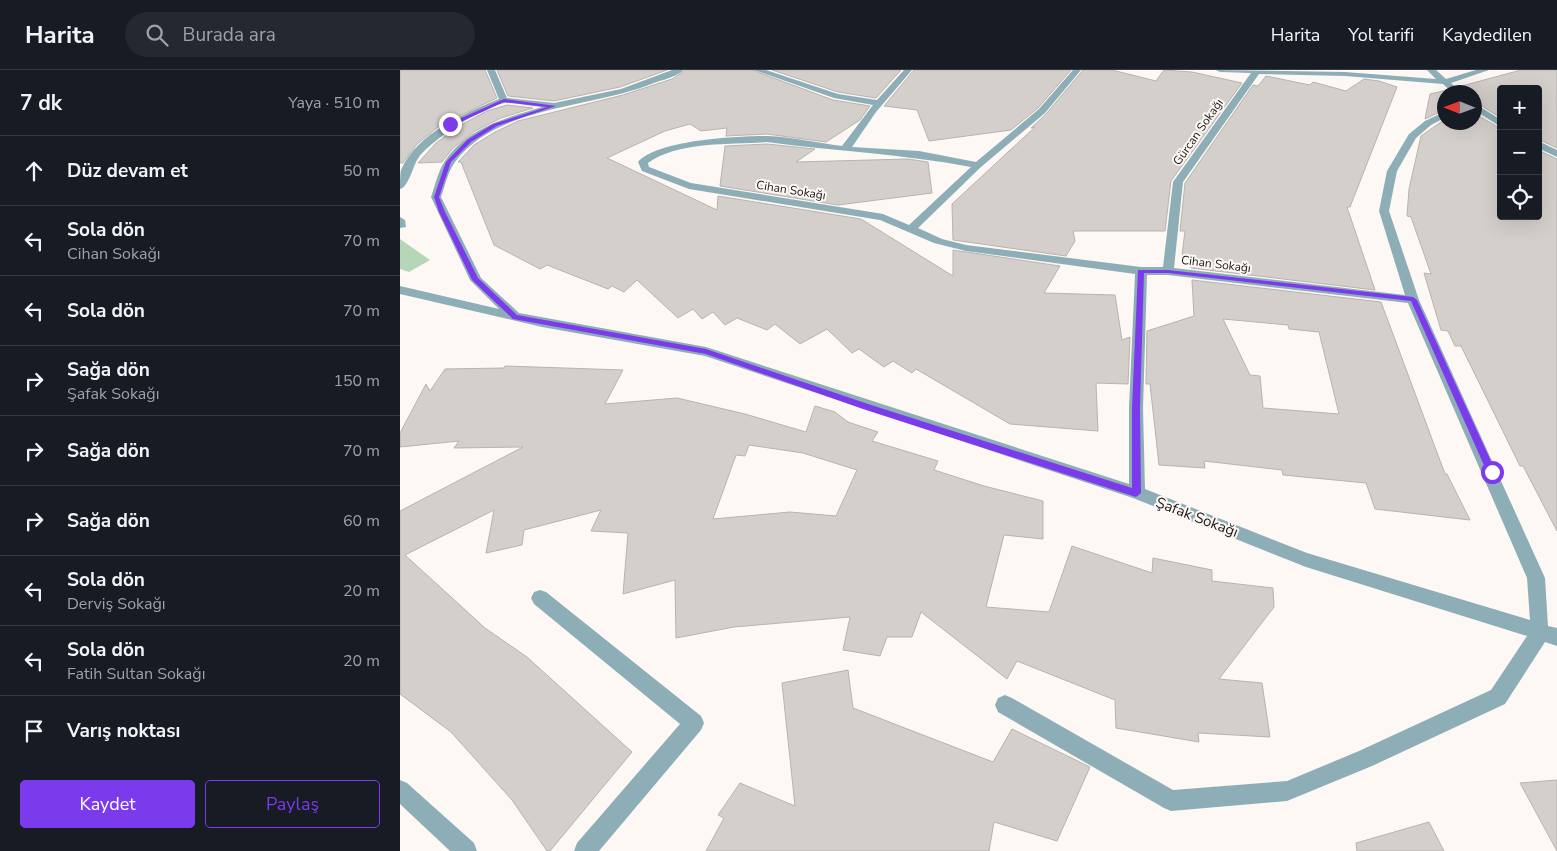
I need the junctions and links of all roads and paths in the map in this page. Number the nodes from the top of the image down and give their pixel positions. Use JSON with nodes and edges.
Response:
{"nodes":[{"id":1,"x":491,"y":70,"type":"edge"},
{"id":2,"x":680,"y":70,"type":"edge"},
{"id":3,"x":758,"y":70,"type":"edge"},
{"id":4,"x":908,"y":70,"type":"edge"},
{"id":5,"x":1077,"y":70,"type":"edge"},
{"id":6,"x":1220,"y":70,"type":"edge"},
{"id":7,"x":1431,"y":70,"type":"edge"},
{"id":8,"x":1486,"y":70,"type":"edge"},
{"id":9,"x":1256,"y":72,"type":"junction"},
{"id":10,"x":1343,"y":72,"type":"edge"},
{"id":11,"x":1444,"y":82,"type":"junction"},
{"id":12,"x":1448,"y":85,"type":"edge"},
{"id":13,"x":504,"y":100,"type":"junction"},
{"id":14,"x":879,"y":103,"type":"junction"},
{"id":15,"x":554,"y":106,"type":"junction"},
{"id":16,"x":1482,"y":111,"type":"edge"},
{"id":17,"x":1437,"y":118,"type":"edge"},
{"id":18,"x":1497,"y":121,"type":"edge"},
{"id":19,"x":1542,"y":146,"type":"edge"},
{"id":20,"x":845,"y":149,"type":"junction"},
{"id":21,"x":1557,"y":154,"type":"edge"},
{"id":22,"x":978,"y":165,"type":"junction"},
{"id":23,"x":400,"y":186,"type":"edge"},
{"id":24,"x":911,"y":229,"type":"junction"},
{"id":25,"x":1141,"y":271,"type":"junction"},
{"id":26,"x":1168,"y":272,"type":"junction"},
{"id":27,"x":400,"y":290,"type":"edge"},
{"id":28,"x":1413,"y":300,"type":"junction"},
{"id":29,"x":515,"y":317,"type":"junction"},
{"id":30,"x":1136,"y":493,"type":"junction"},
{"id":31,"x":540,"y":598,"type":"dead end"},
{"id":32,"x":1540,"y":633,"type":"junction"},
{"id":33,"x":1557,"y":637,"type":"edge"},
{"id":34,"x":1005,"y":705,"type":"dead end"},
{"id":35,"x":400,"y":790,"type":"edge"},
{"id":36,"x":466,"y":851,"type":"edge"},
{"id":37,"x":585,"y":851,"type":"edge"}],
"edges":[{"from":1,"to":13,"type":"street"},
{"from":2,"to":15,"type":"street"},
{"from":3,"to":14,"type":"street"},
{"from":4,"to":14,"type":"street"},
{"from":5,"to":22,"type":"street"},
{"from":6,"to":9,"type":"street"},
{"from":7,"to":11,"type":"street"},
{"from":8,"to":11,"type":"street"},
{"from":9,"to":10,"type":"street"},
{"from":9,"to":26,"type":"street","name":"Gürcan Sokağı"},
{"from":10,"to":11,"type":"street"},
{"from":11,"to":12,"type":"street"},
{"from":13,"to":15,"type":"street"},
{"from":13,"to":23,"type":"street"},
{"from":14,"to":20,"type":"street"},
{"from":15,"to":29,"type":"street"},
{"from":16,"to":18,"type":"street"},
{"from":17,"to":28,"type":"street"},
{"from":19,"to":21,"type":"street"},
{"from":20,"to":22,"type":"street","name":"Cihan Sokağı"},
{"from":20,"to":24,"type":"street","name":"Cihan Sokağı"},
{"from":22,"to":24,"type":"street"},
{"from":24,"to":25,"type":"street","name":"Cihan Sokağı"},
{"from":25,"to":26,"type":"street","name":"Cihan Sokağı"},
{"from":25,"to":30,"type":"street"},
{"from":26,"to":28,"type":"street","name":"Cihan Sokağı"},
{"from":27,"to":29,"type":"street","name":"Şafak Sokağı"},
{"from":28,"to":32,"type":"street"},
{"from":29,"to":30,"type":"street","name":"Şafak Sokağı"},
{"from":30,"to":32,"type":"street","name":"Şafak Sokağı"},
{"from":31,"to":37,"type":"street"},
{"from":32,"to":33,"type":"street","name":"Şafak Sokağı"},
{"from":32,"to":34,"type":"street"},
{"from":35,"to":36,"type":"street"}]}
